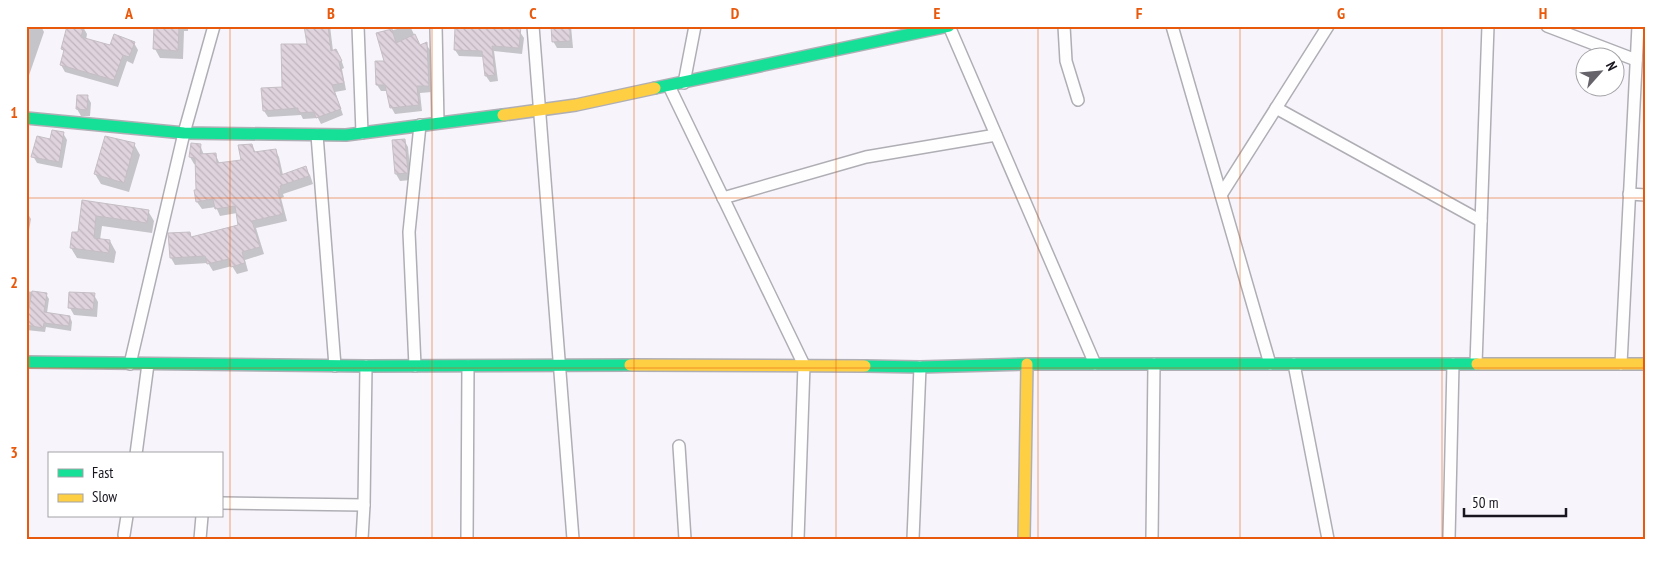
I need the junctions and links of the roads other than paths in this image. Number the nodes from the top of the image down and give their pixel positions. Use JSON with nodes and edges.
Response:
{"nodes":[{"id":1,"x":214,"y":26,"type":"edge"},
{"id":2,"x":358,"y":26,"type":"edge"},
{"id":3,"x":436,"y":26,"type":"edge"},
{"id":4,"x":533,"y":26,"type":"edge"},
{"id":5,"x":695,"y":26,"type":"edge"},
{"id":6,"x":949,"y":26,"type":"edge"},
{"id":7,"x":1064,"y":26,"type":"edge"},
{"id":8,"x":1172,"y":26,"type":"edge"},
{"id":9,"x":1328,"y":26,"type":"edge"},
{"id":10,"x":1488,"y":26,"type":"edge"},
{"id":11,"x":1547,"y":26,"type":"edge"},
{"id":12,"x":1638,"y":26,"type":"edge"},
{"id":13,"x":1636,"y":60,"type":"junction"},
{"id":14,"x":684,"y":83,"type":"junction"},
{"id":15,"x":669,"y":86,"type":"junction"},
{"id":16,"x":1078,"y":100,"type":"dead end"},
{"id":17,"x":1640,"y":101,"type":"edge"},
{"id":18,"x":1276,"y":108,"type":"junction"},
{"id":19,"x":540,"y":110,"type":"junction"},
{"id":20,"x":26,"y":118,"type":"edge"},
{"id":21,"x":438,"y":123,"type":"junction"},
{"id":22,"x":420,"y":125,"type":"junction"},
{"id":23,"x":184,"y":133,"type":"junction"},
{"id":24,"x":362,"y":133,"type":"junction"},
{"id":25,"x":996,"y":134,"type":"junction"},
{"id":26,"x":317,"y":135,"type":"junction"},
{"id":27,"x":1630,"y":194,"type":"junction"},
{"id":28,"x":1646,"y":194,"type":"edge"},
{"id":29,"x":1221,"y":195,"type":"junction"},
{"id":30,"x":723,"y":198,"type":"junction"},
{"id":31,"x":1481,"y":221,"type":"junction"},
{"id":32,"x":26,"y":362,"type":"edge"},
{"id":33,"x":130,"y":364,"type":"junction"},
{"id":34,"x":148,"y":364,"type":"junction"},
{"id":35,"x":1027,"y":364,"type":"junction"},
{"id":36,"x":1095,"y":364,"type":"junction"},
{"id":37,"x":1154,"y":364,"type":"junction"},
{"id":38,"x":1270,"y":364,"type":"junction"},
{"id":39,"x":1294,"y":364,"type":"junction"},
{"id":40,"x":1453,"y":364,"type":"junction"},
{"id":41,"x":1476,"y":364,"type":"junction"},
{"id":42,"x":1621,"y":364,"type":"junction"},
{"id":43,"x":1646,"y":364,"type":"edge"},
{"id":44,"x":804,"y":365,"type":"junction"},
{"id":45,"x":336,"y":366,"type":"junction"},
{"id":46,"x":366,"y":366,"type":"junction"},
{"id":47,"x":415,"y":366,"type":"junction"},
{"id":48,"x":468,"y":366,"type":"junction"},
{"id":49,"x":559,"y":366,"type":"junction"},
{"id":50,"x":920,"y":367,"type":"junction"},
{"id":51,"x":679,"y":446,"type":"dead end"},
{"id":52,"x":136,"y":452,"type":"edge"},
{"id":53,"x":222,"y":503,"type":"edge"},
{"id":54,"x":364,"y":505,"type":"junction"},
{"id":55,"x":127,"y":518,"type":"edge"},
{"id":56,"x":202,"y":518,"type":"edge"},
{"id":57,"x":124,"y":535,"type":"dead end"},
{"id":58,"x":200,"y":539,"type":"edge"},
{"id":59,"x":362,"y":539,"type":"edge"},
{"id":60,"x":467,"y":539,"type":"edge"},
{"id":61,"x":573,"y":539,"type":"edge"},
{"id":62,"x":685,"y":539,"type":"edge"},
{"id":63,"x":798,"y":539,"type":"edge"},
{"id":64,"x":913,"y":539,"type":"edge"},
{"id":65,"x":1024,"y":539,"type":"edge"},
{"id":66,"x":1152,"y":539,"type":"edge"},
{"id":67,"x":1328,"y":539,"type":"edge"},
{"id":68,"x":1449,"y":539,"type":"edge"}],
"edges":[{"from":1,"to":23,"type":"street"},
{"from":2,"to":24,"type":"street"},
{"from":3,"to":21,"type":"street"},
{"from":4,"to":19,"type":"street"},
{"from":5,"to":14,"type":"street"},
{"from":6,"to":14,"type":"street"},
{"from":6,"to":25,"type":"street"},
{"from":7,"to":16,"type":"street"},
{"from":8,"to":29,"type":"street"},
{"from":9,"to":18,"type":"street"},
{"from":10,"to":31,"type":"street"},
{"from":11,"to":13,"type":"street"},
{"from":12,"to":13,"type":"street"},
{"from":13,"to":17,"type":"street"},
{"from":14,"to":15,"type":"street"},
{"from":15,"to":19,"type":"street"},
{"from":15,"to":30,"type":"street"},
{"from":17,"to":27,"type":"street"},
{"from":18,"to":29,"type":"street"},
{"from":18,"to":31,"type":"street"},
{"from":19,"to":21,"type":"street"},
{"from":19,"to":49,"type":"street"},
{"from":20,"to":23,"type":"street"},
{"from":21,"to":22,"type":"street"},
{"from":22,"to":24,"type":"street"},
{"from":22,"to":47,"type":"street"},
{"from":23,"to":26,"type":"street"},
{"from":23,"to":33,"type":"street"},
{"from":24,"to":26,"type":"street"},
{"from":25,"to":30,"type":"street"},
{"from":25,"to":36,"type":"street"},
{"from":26,"to":45,"type":"street"},
{"from":27,"to":28,"type":"street"},
{"from":27,"to":42,"type":"street"},
{"from":29,"to":38,"type":"street"},
{"from":30,"to":44,"type":"street"},
{"from":31,"to":41,"type":"street"},
{"from":32,"to":33,"type":"street"},
{"from":33,"to":34,"type":"street"},
{"from":34,"to":45,"type":"street"},
{"from":34,"to":52,"type":"street"},
{"from":35,"to":36,"type":"street"},
{"from":35,"to":50,"type":"street"},
{"from":35,"to":65,"type":"street"},
{"from":36,"to":37,"type":"street"},
{"from":37,"to":38,"type":"street"},
{"from":37,"to":66,"type":"street"},
{"from":38,"to":39,"type":"street"},
{"from":39,"to":40,"type":"street"},
{"from":39,"to":67,"type":"street"},
{"from":40,"to":41,"type":"street"},
{"from":40,"to":68,"type":"street"},
{"from":41,"to":42,"type":"street"},
{"from":42,"to":43,"type":"street"},
{"from":44,"to":49,"type":"street"},
{"from":44,"to":50,"type":"street"},
{"from":44,"to":63,"type":"street"},
{"from":45,"to":46,"type":"street"},
{"from":46,"to":47,"type":"street"},
{"from":46,"to":54,"type":"street"},
{"from":47,"to":48,"type":"street"},
{"from":48,"to":49,"type":"street"},
{"from":48,"to":60,"type":"street"},
{"from":49,"to":61,"type":"street"},
{"from":50,"to":64,"type":"street"},
{"from":51,"to":62,"type":"street"},
{"from":53,"to":54,"type":"street"},
{"from":54,"to":59,"type":"street"},
{"from":55,"to":57,"type":"street"},
{"from":56,"to":58,"type":"street"}]}
